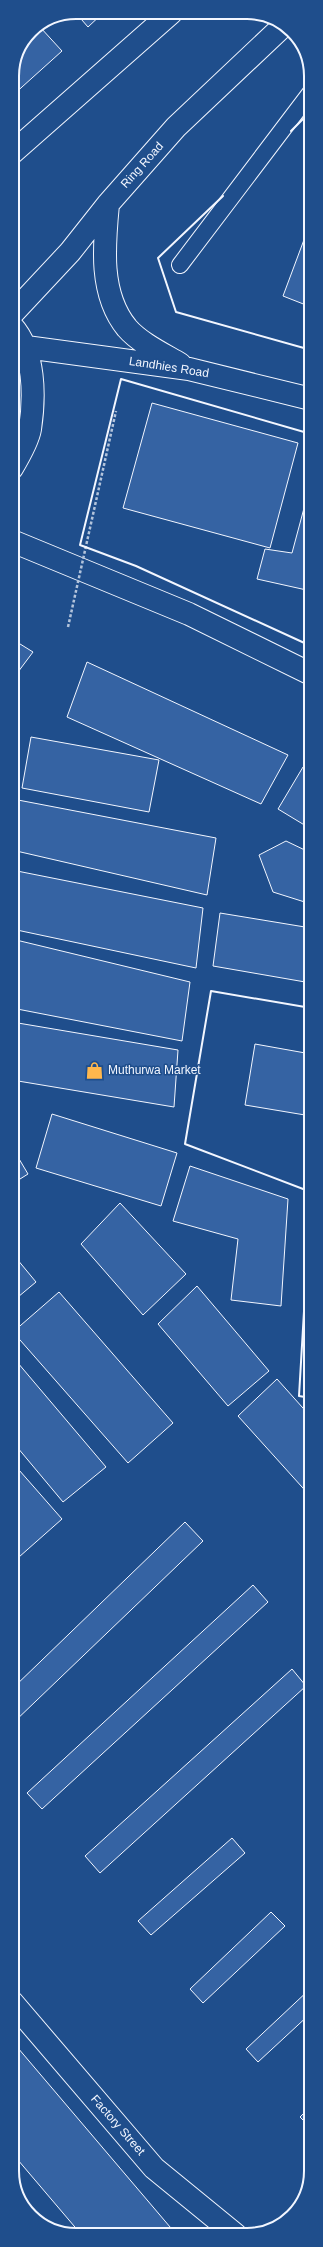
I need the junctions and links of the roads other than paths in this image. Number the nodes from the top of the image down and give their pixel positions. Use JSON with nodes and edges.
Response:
{"nodes":[{"id":1,"x":164,"y":19,"type":"edge"},
{"id":2,"x":279,"y":29,"type":"edge"},
{"id":3,"x":304,"y":101,"type":"edge"},
{"id":4,"x":19,"y":147,"type":"edge"},
{"id":5,"x":108,"y":204,"type":"junction"},
{"id":6,"x":180,"y":265,"type":"dead end"},
{"id":7,"x":19,"y":307,"type":"edge"},
{"id":8,"x":19,"y":336,"type":"edge"},
{"id":9,"x":26,"y":347,"type":"junction"},
{"id":10,"x":189,"y":369,"type":"junction"},
{"id":11,"x":304,"y":397,"type":"edge"},
{"id":12,"x":19,"y":453,"type":"edge"},
{"id":13,"x":19,"y":543,"type":"edge"},
{"id":14,"x":304,"y":671,"type":"edge"},
{"id":15,"x":19,"y":2010,"type":"edge"},
{"id":16,"x":227,"y":2228,"type":"edge"}],
"edges":[{"from":1,"to":4,"type":"main road"},
{"from":2,"to":5,"type":"main road","name":"Ring Road"},
{"from":3,"to":6,"type":"lane"},
{"from":5,"to":7,"type":"main road","name":"Ring Road"},
{"from":5,"to":10,"type":"main road"},
{"from":8,"to":9,"type":"main road"},
{"from":9,"to":10,"type":"main road","name":"Landhies Road"},
{"from":9,"to":12,"type":"main road"},
{"from":10,"to":11,"type":"main road","name":"Landhies Road"},
{"from":13,"to":14,"type":"main road"},
{"from":15,"to":16,"type":"main road","name":"Factory Street"}]}
